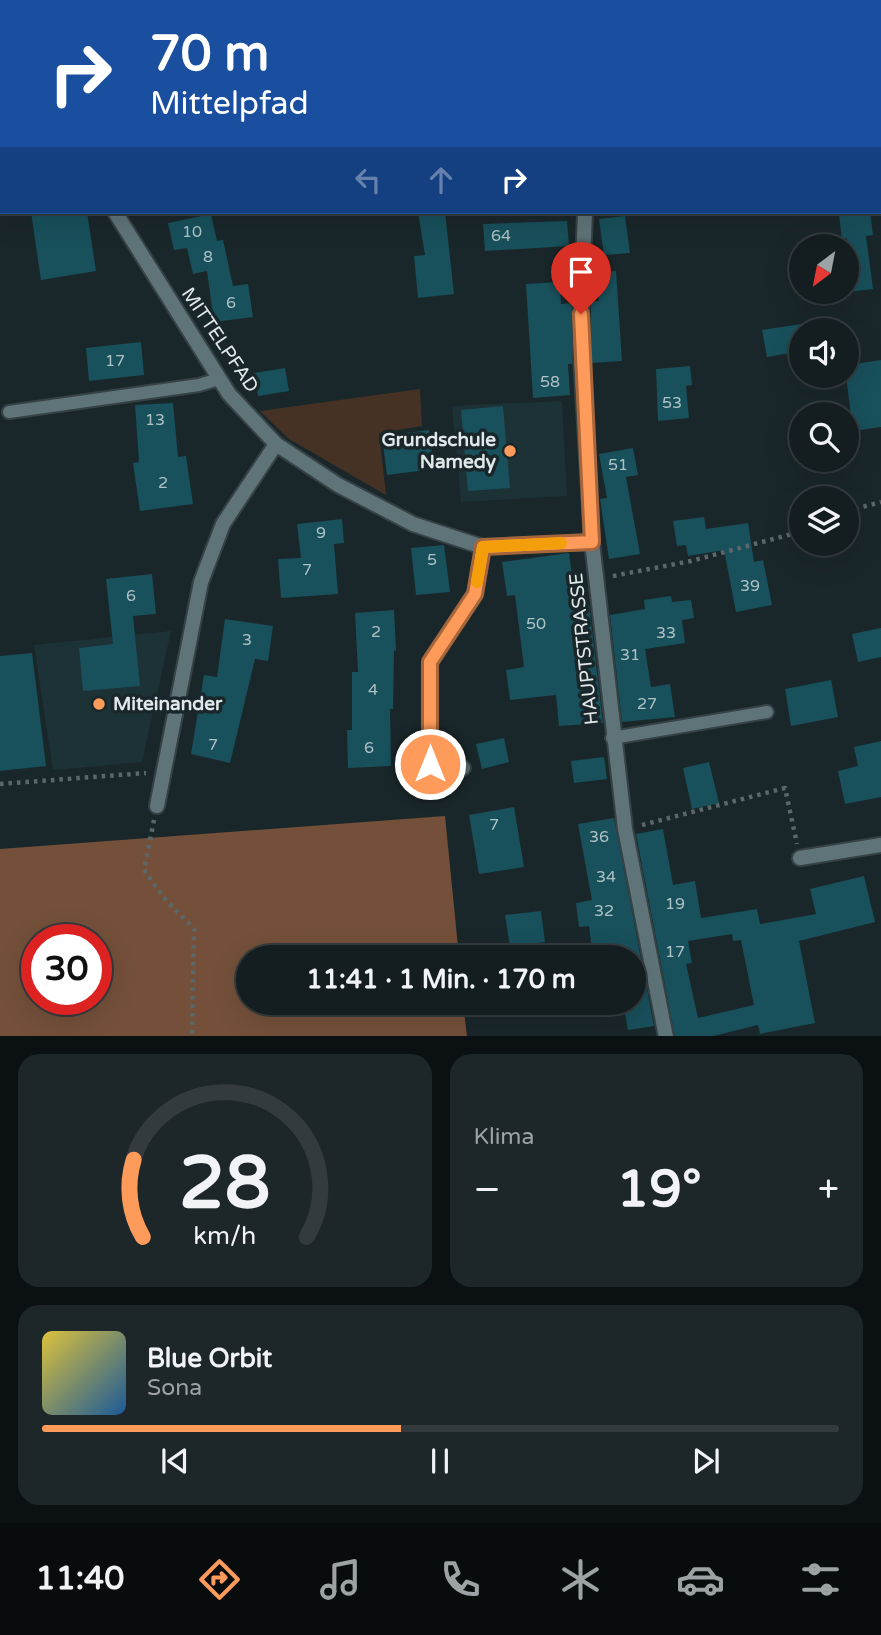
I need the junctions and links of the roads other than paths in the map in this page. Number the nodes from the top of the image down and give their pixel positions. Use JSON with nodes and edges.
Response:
{"nodes":[{"id":1,"x":116,"y":214,"type":"edge"},
{"id":2,"x":585,"y":214,"type":"edge"},
{"id":3,"x":219,"y":379,"type":"junction"},
{"id":4,"x":9,"y":412,"type":"dead end"},
{"id":5,"x":276,"y":444,"type":"junction"},
{"id":6,"x":592,"y":542,"type":"junction"},
{"id":7,"x":483,"y":547,"type":"junction"},
{"id":8,"x":767,"y":712,"type":"dead end"},
{"id":9,"x":612,"y":738,"type":"junction"},
{"id":10,"x":463,"y":768,"type":"dead end"},
{"id":11,"x":157,"y":806,"type":"road end"},
{"id":12,"x":881,"y":845,"type":"edge"},
{"id":13,"x":800,"y":858,"type":"road end"},
{"id":14,"x":666,"y":1036,"type":"edge"}],
"edges":[{"from":1,"to":3,"type":"street","name":"MITTELPFAD"},
{"from":2,"to":6,"type":"street","name":"HAUPTSTRASSE"},
{"from":3,"to":4,"type":"lane"},
{"from":3,"to":5,"type":"street","name":"MITTELPFAD"},
{"from":5,"to":7,"type":"street","name":"MITTELPFAD"},
{"from":5,"to":11,"type":"street"},
{"from":6,"to":7,"type":"street","name":"MITTELPFAD"},
{"from":6,"to":9,"type":"street","name":"HAUPTSTRASSE"},
{"from":7,"to":10,"type":"street"},
{"from":8,"to":9,"type":"lane"},
{"from":9,"to":14,"type":"street","name":"HAUPTSTRASSE"},
{"from":12,"to":13,"type":"street"}]}
